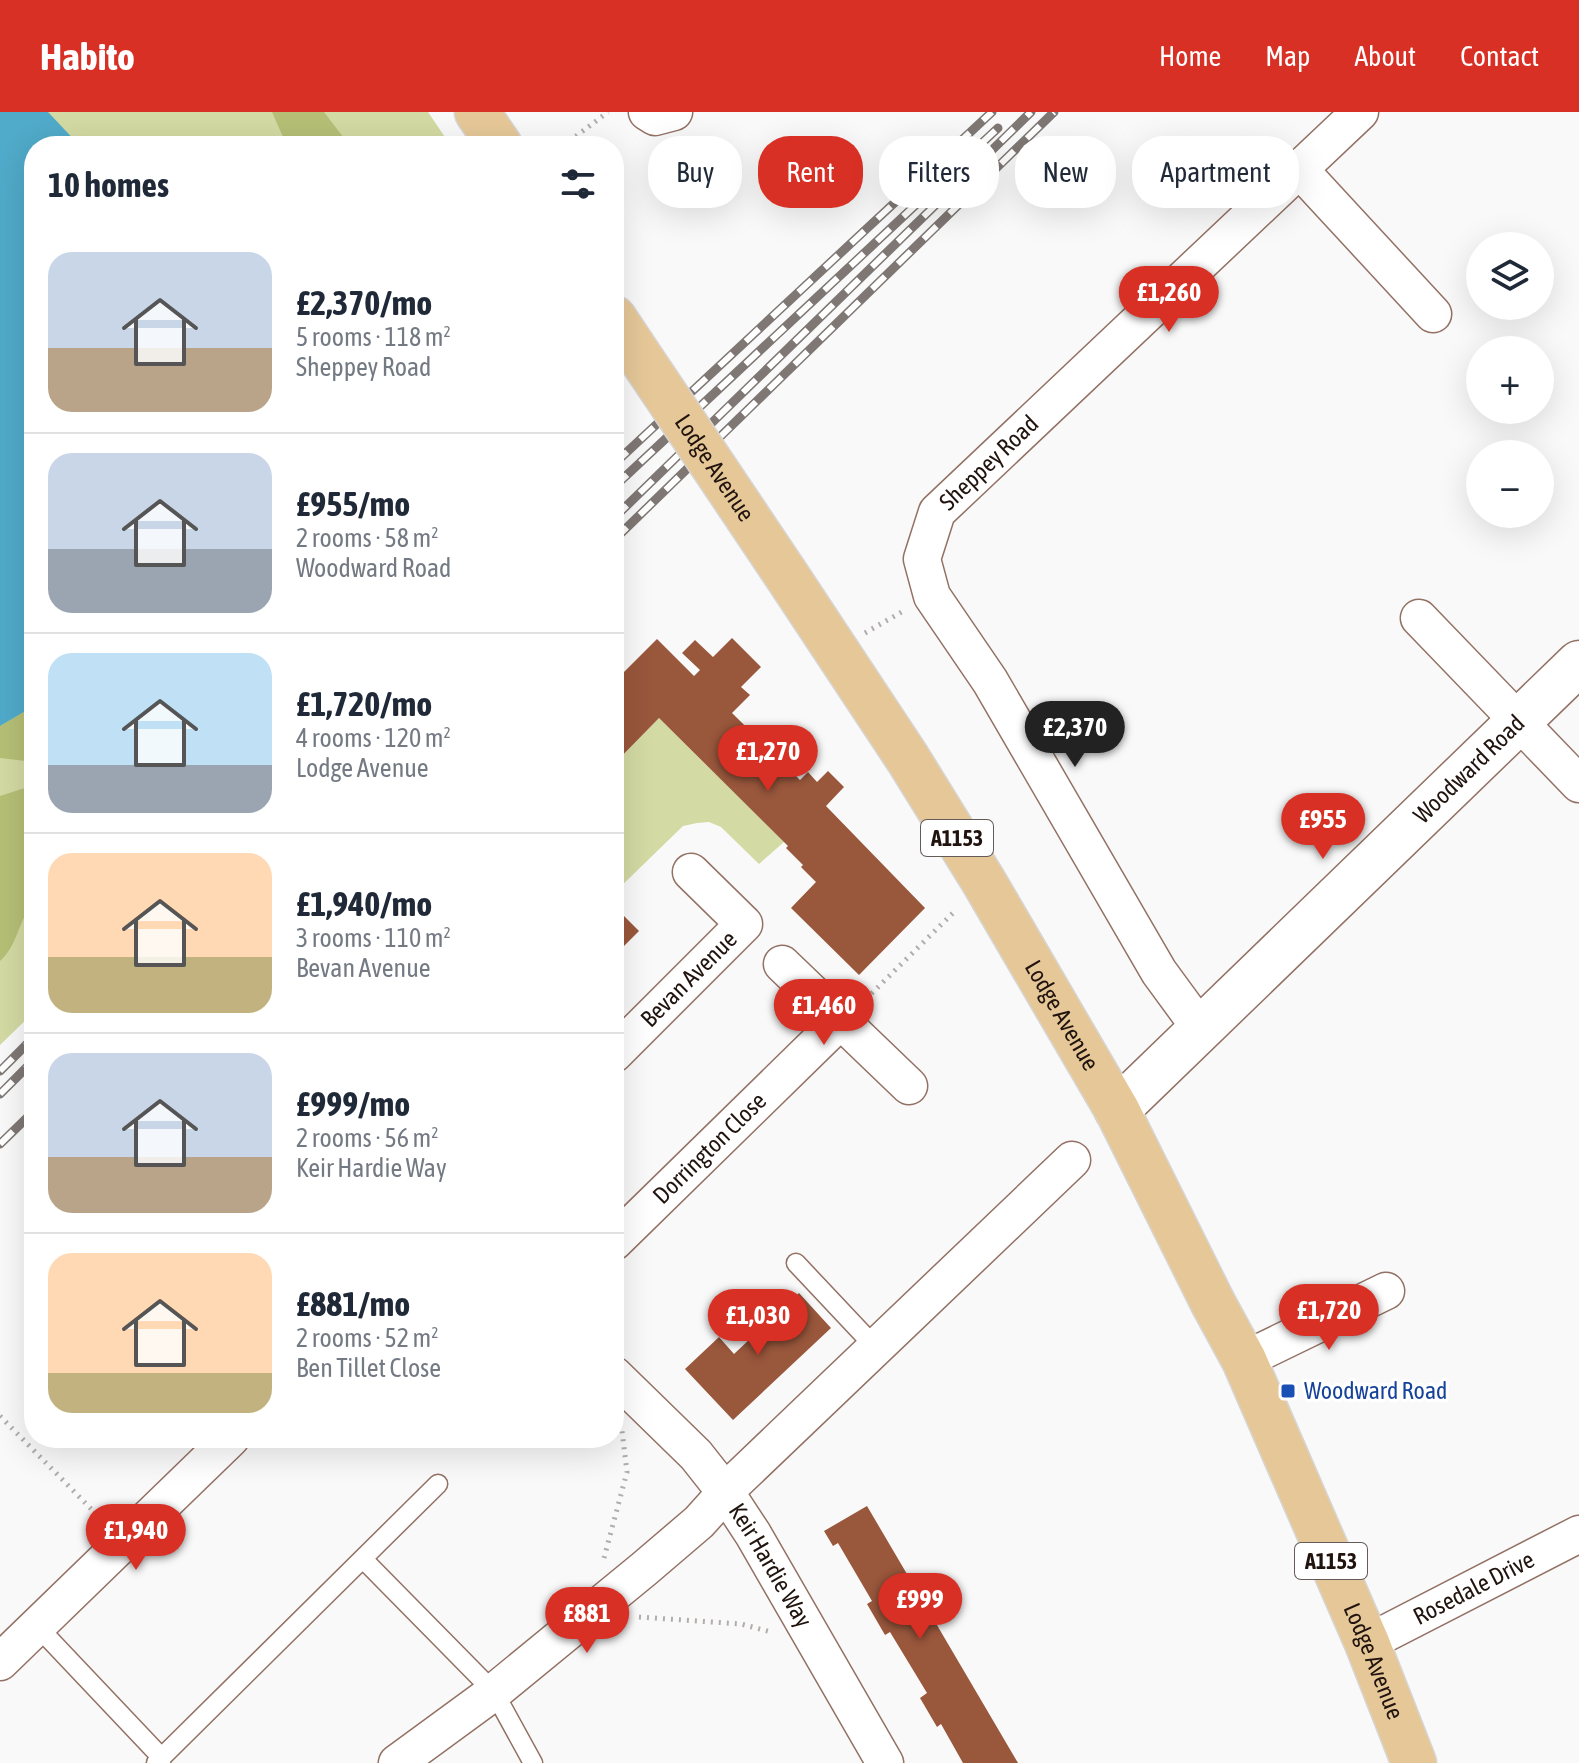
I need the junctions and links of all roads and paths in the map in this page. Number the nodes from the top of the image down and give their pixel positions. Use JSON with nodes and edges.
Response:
{"nodes":[{"id":1,"x":477,"y":112,"type":"edge"},
{"id":2,"x":608,"y":112,"type":"edge"},
{"id":3,"x":647,"y":112,"type":"edge"},
{"id":4,"x":674,"y":112,"type":"edge"},
{"id":5,"x":1360,"y":112,"type":"edge"},
{"id":6,"x":493,"y":136,"type":"edge"},
{"id":7,"x":576,"y":136,"type":"edge"},
{"id":8,"x":1299,"y":169,"type":"joint"},
{"id":9,"x":1258,"y":208,"type":"edge"},
{"id":10,"x":1433,"y":314,"type":"dead end"},
{"id":11,"x":624,"y":333,"type":"edge"},
{"id":12,"x":916,"y":603,"type":"dead end"},
{"id":13,"x":1419,"y":618,"type":"dead end"},
{"id":14,"x":875,"y":626,"type":"dead end"},
{"id":15,"x":1579,"y":663,"type":"edge"},
{"id":16,"x":1520,"y":721,"type":"junction"},
{"id":17,"x":1579,"y":784,"type":"edge"},
{"id":18,"x":691,"y":872,"type":"dead end"},
{"id":19,"x":956,"y":910,"type":"dead end"},
{"id":20,"x":782,"y":964,"type":"dead end"},
{"id":21,"x":850,"y":1008,"type":"junction"},
{"id":22,"x":1200,"y":1028,"type":"junction"},
{"id":23,"x":624,"y":1044,"type":"edge"},
{"id":24,"x":909,"y":1086,"type":"dead end"},
{"id":25,"x":1117,"y":1110,"type":"junction"},
{"id":26,"x":1072,"y":1160,"type":"dead end"},
{"id":27,"x":624,"y":1232,"type":"edge"},
{"id":28,"x":796,"y":1263,"type":"dead end"},
{"id":29,"x":1386,"y":1291,"type":"dead end"},
{"id":30,"x":876,"y":1348,"type":"junction"},
{"id":31,"x":1244,"y":1360,"type":"junction"},
{"id":32,"x":624,"y":1385,"type":"edge"},
{"id":33,"x":0,"y":1416,"type":"edge"},
{"id":34,"x":24,"y":1441,"type":"edge"},
{"id":35,"x":624,"y":1444,"type":"edge"},
{"id":36,"x":31,"y":1448,"type":"edge"},
{"id":37,"x":221,"y":1448,"type":"edge"},
{"id":38,"x":438,"y":1484,"type":"dead end"},
{"id":39,"x":726,"y":1493,"type":"junction"},
{"id":40,"x":1579,"y":1534,"type":"edge"},
{"id":41,"x":123,"y":1542,"type":"junction"},
{"id":42,"x":363,"y":1559,"type":"junction"},
{"id":43,"x":605,"y":1601,"type":"junction"},
{"id":44,"x":37,"y":1626,"type":"junction"},
{"id":45,"x":778,"y":1634,"type":"dead end"},
{"id":46,"x":1367,"y":1643,"type":"junction"},
{"id":47,"x":0,"y":1662,"type":"edge"},
{"id":48,"x":494,"y":1692,"type":"junction"},
{"id":49,"x":159,"y":1761,"type":"edge"},
{"id":50,"x":397,"y":1763,"type":"edge"},
{"id":51,"x":533,"y":1763,"type":"edge"},
{"id":52,"x":885,"y":1763,"type":"edge"},
{"id":53,"x":1414,"y":1763,"type":"edge"}],
"edges":[{"from":1,"to":6,"type":"main road"},
{"from":2,"to":7,"type":"path"},
{"from":3,"to":4,"type":"street"},
{"from":5,"to":8,"type":"street","name":"Sheppey Road"},
{"from":8,"to":10,"type":"street"},
{"from":9,"to":22,"type":"street","name":"Sheppey Road"},
{"from":11,"to":25,"type":"main road","name":"Lodge Avenue","number":"A1153","bridge":true},
{"from":12,"to":14,"type":"path"},
{"from":13,"to":16,"type":"street"},
{"from":15,"to":16,"type":"street","name":"Woodward Road"},
{"from":16,"to":17,"type":"street"},
{"from":16,"to":22,"type":"street","name":"Woodward Road"},
{"from":18,"to":23,"type":"street","name":"Bevan Avenue"},
{"from":19,"to":21,"type":"path"},
{"from":20,"to":21,"type":"street"},
{"from":21,"to":24,"type":"street"},
{"from":21,"to":27,"type":"street","name":"Dorrington Close"},
{"from":22,"to":25,"type":"street","name":"Woodward Road"},
{"from":25,"to":31,"type":"main road","name":"Lodge Avenue","number":"A1153"},
{"from":26,"to":30,"type":"street","name":"Keir Hardie Way"},
{"from":28,"to":30,"type":"lane"},
{"from":29,"to":31,"type":"street"},
{"from":30,"to":39,"type":"street","name":"Keir Hardie Way"},
{"from":31,"to":46,"type":"main road","name":"Lodge Avenue","number":"A1153"},
{"from":32,"to":39,"type":"street"},
{"from":33,"to":34,"type":"path"},
{"from":35,"to":43,"type":"path"},
{"from":36,"to":41,"type":"path"},
{"from":37,"to":41,"type":"street"},
{"from":38,"to":42,"type":"lane"},
{"from":39,"to":43,"type":"street"},
{"from":39,"to":52,"type":"street","name":"Keir Hardie Way"},
{"from":40,"to":46,"type":"street","name":"Rosedale Drive"},
{"from":41,"to":44,"type":"street"},
{"from":42,"to":48,"type":"lane"},
{"from":42,"to":49,"type":"lane"},
{"from":43,"to":45,"type":"path"},
{"from":43,"to":48,"type":"street"},
{"from":44,"to":47,"type":"street"},
{"from":44,"to":49,"type":"lane"},
{"from":46,"to":53,"type":"main road","name":"Lodge Avenue","number":"A1153"},
{"from":48,"to":50,"type":"street"},
{"from":48,"to":51,"type":"lane"}]}
